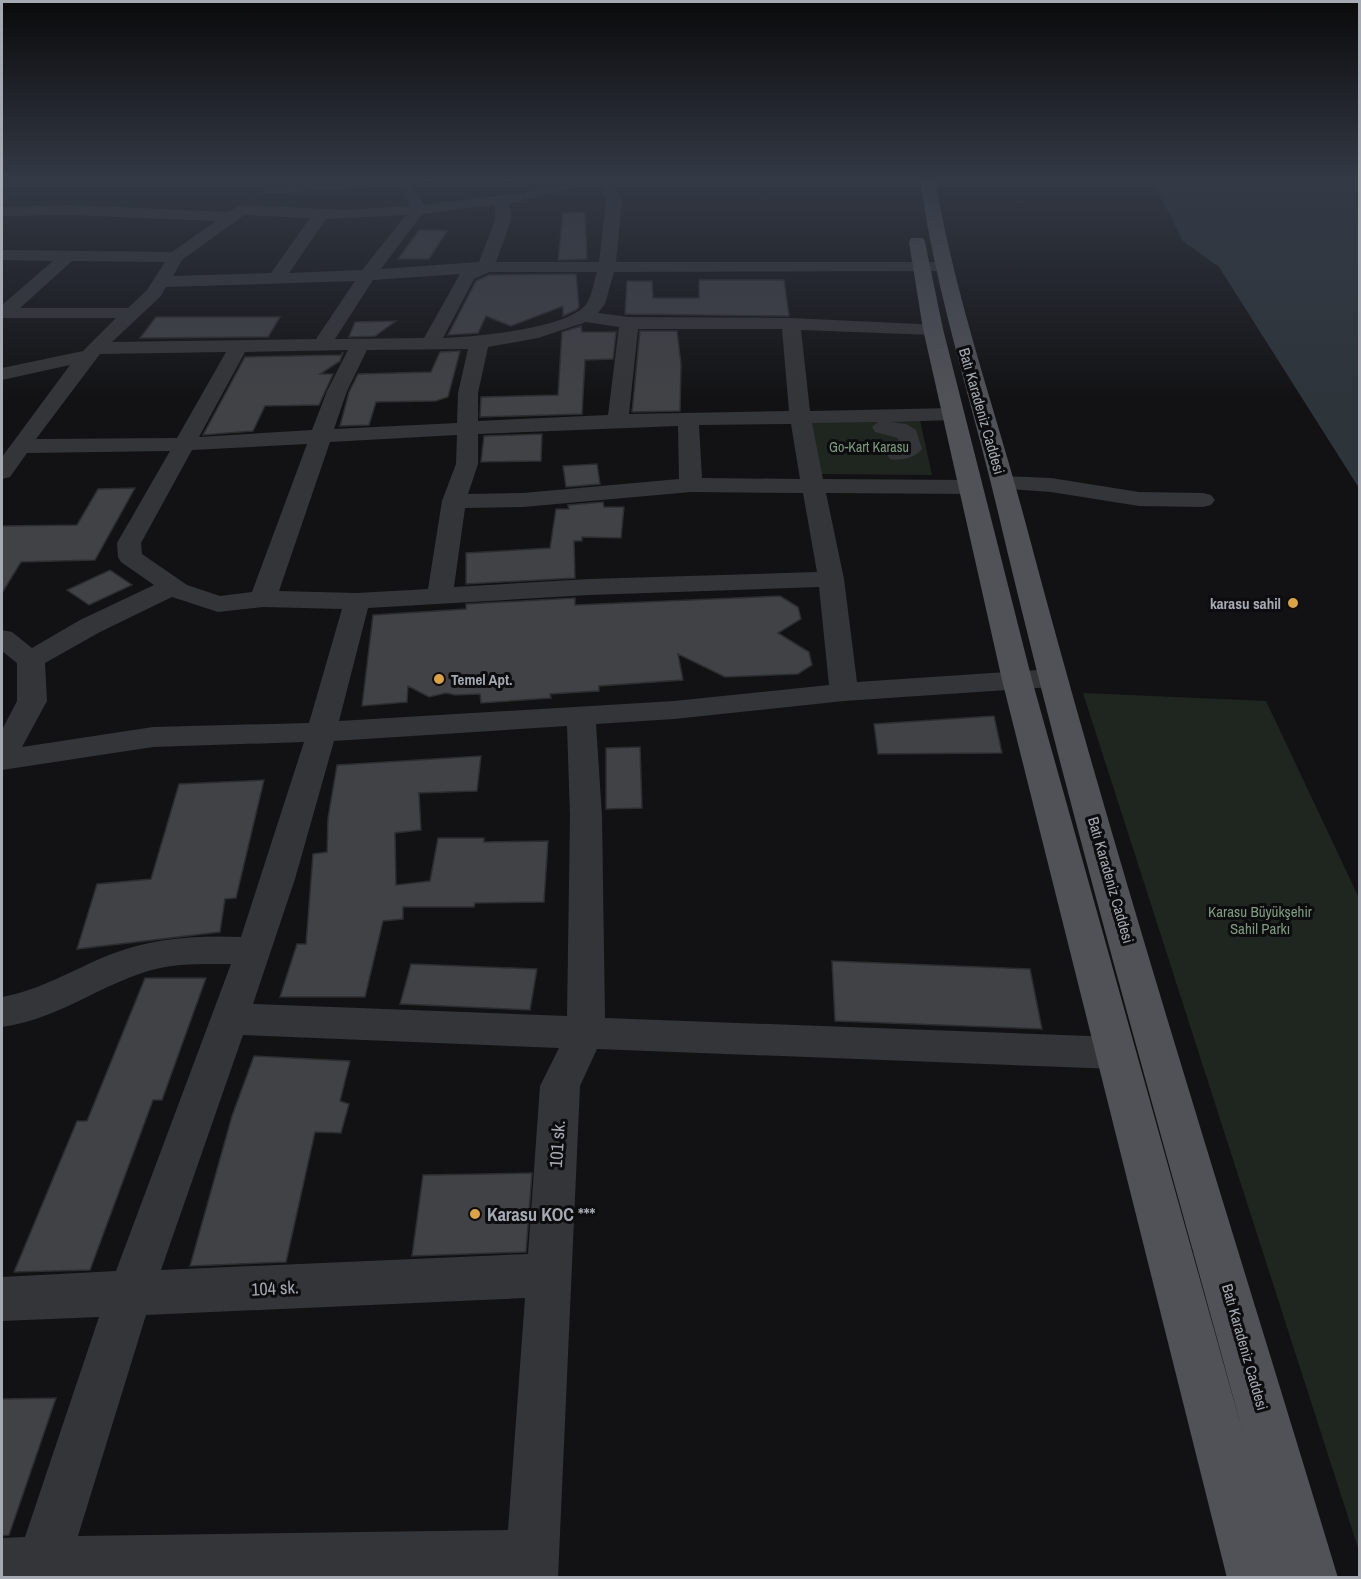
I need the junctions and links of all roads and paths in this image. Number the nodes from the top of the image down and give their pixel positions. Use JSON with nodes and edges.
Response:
{"nodes":[{"id":1,"x":183,"y":252,"type":"edge"},
{"id":2,"x":295,"y":252,"type":"edge"},
{"id":3,"x":386,"y":252,"type":"edge"},
{"id":4,"x":492,"y":252,"type":"edge"},
{"id":5,"x":609,"y":252,"type":"edge"},
{"id":6,"x":928,"y":252,"type":"edge"},
{"id":7,"x":931,"y":252,"type":"edge"},
{"id":8,"x":70,"y":254,"type":"junction"},
{"id":9,"x":2,"y":255,"type":"edge"},
{"id":10,"x":176,"y":257,"type":"junction"},
{"id":11,"x":932,"y":265,"type":"junction"},
{"id":12,"x":607,"y":266,"type":"junction"},
{"id":13,"x":486,"y":267,"type":"junction"},
{"id":14,"x":367,"y":275,"type":"junction"},
{"id":15,"x":276,"y":279,"type":"junction"},
{"id":16,"x":162,"y":282,"type":"junction"},
{"id":17,"x":2,"y":313,"type":"edge"},
{"id":18,"x":133,"y":313,"type":"junction"},
{"id":19,"x":585,"y":316,"type":"junction"},
{"id":20,"x":629,"y":324,"type":"junction"},
{"id":21,"x":791,"y":324,"type":"junction"},
{"id":22,"x":933,"y":328,"type":"junction"},
{"id":23,"x":361,"y":344,"type":"junction"},
{"id":24,"x":430,"y":344,"type":"junction"},
{"id":25,"x":479,"y":344,"type":"junction"},
{"id":26,"x":322,"y":345,"type":"junction"},
{"id":27,"x":239,"y":346,"type":"junction"},
{"id":28,"x":92,"y":352,"type":"junction"},
{"id":29,"x":2,"y":374,"type":"edge"},
{"id":30,"x":953,"y":414,"type":"junction"},
{"id":31,"x":800,"y":417,"type":"junction"},
{"id":32,"x":688,"y":420,"type":"junction"},
{"id":33,"x":618,"y":421,"type":"junction"},
{"id":34,"x":468,"y":427,"type":"junction"},
{"id":35,"x":883,"y":427,"type":"dead end"},
{"id":36,"x":321,"y":438,"type":"junction"},
{"id":37,"x":184,"y":444,"type":"junction"},
{"id":38,"x":22,"y":446,"type":"junction"},
{"id":39,"x":907,"y":455,"type":"dead end"},
{"id":40,"x":3,"y":468,"type":"edge"},
{"id":41,"x":691,"y":485,"type":"junction"},
{"id":42,"x":986,"y":485,"type":"junction"},
{"id":43,"x":812,"y":486,"type":"junction"},
{"id":44,"x":1203,"y":500,"type":"dead end"},
{"id":45,"x":454,"y":501,"type":"junction"},
{"id":46,"x":831,"y":579,"type":"junction"},
{"id":47,"x":173,"y":586,"type":"junction"},
{"id":48,"x":440,"y":596,"type":"junction"},
{"id":49,"x":263,"y":599,"type":"junction"},
{"id":50,"x":357,"y":601,"type":"junction"},
{"id":51,"x":2,"y":638,"type":"edge"},
{"id":52,"x":32,"y":660,"type":"junction"},
{"id":53,"x":1052,"y":678,"type":"junction"},
{"id":54,"x":1017,"y":680,"type":"junction"},
{"id":55,"x":844,"y":692,"type":"junction"},
{"id":56,"x":580,"y":715,"type":"junction"},
{"id":57,"x":322,"y":732,"type":"junction"},
{"id":58,"x":2,"y":758,"type":"edge"},
{"id":59,"x":253,"y":951,"type":"junction"},
{"id":60,"x":2,"y":1012,"type":"edge"},
{"id":61,"x":228,"y":1019,"type":"junction"},
{"id":62,"x":586,"y":1032,"type":"junction"},
{"id":63,"x":1116,"y":1053,"type":"junction"},
{"id":64,"x":548,"y":1275,"type":"junction"},
{"id":65,"x":128,"y":1295,"type":"junction"},
{"id":66,"x":2,"y":1299,"type":"edge"},
{"id":67,"x":532,"y":1567,"type":"edge"},
{"id":68,"x":28,"y":1568,"type":"edge"},
{"id":69,"x":1255,"y":1578,"type":"edge"},
{"id":70,"x":1310,"y":1578,"type":"edge"}],
"edges":[{"from":1,"to":10,"type":"street"},
{"from":2,"to":15,"type":"street"},
{"from":3,"to":14,"type":"street"},
{"from":4,"to":13,"type":"street"},
{"from":5,"to":12,"type":"street"},
{"from":6,"to":11,"type":"main road","name":"Batı Karadeniz Caddesi"},
{"from":7,"to":11,"type":"main road","name":"Batı Karadeniz Caddesi"},
{"from":8,"to":9,"type":"street"},
{"from":8,"to":10,"type":"street"},
{"from":8,"to":17,"type":"street"},
{"from":10,"to":16,"type":"street"},
{"from":11,"to":12,"type":"street"},
{"from":11,"to":22,"type":"main road","name":"Batı Karadeniz Caddesi"},
{"from":11,"to":42,"type":"main road","name":"Batı Karadeniz Caddesi"},
{"from":12,"to":13,"type":"street"},
{"from":12,"to":19,"type":"street"},
{"from":13,"to":14,"type":"street"},
{"from":13,"to":24,"type":"street"},
{"from":14,"to":15,"type":"street"},
{"from":14,"to":26,"type":"street"},
{"from":15,"to":16,"type":"street"},
{"from":16,"to":18,"type":"street"},
{"from":17,"to":18,"type":"street"},
{"from":18,"to":28,"type":"street"},
{"from":19,"to":20,"type":"street"},
{"from":19,"to":25,"type":"street"},
{"from":20,"to":21,"type":"street"},
{"from":20,"to":33,"type":"street"},
{"from":21,"to":22,"type":"street"},
{"from":21,"to":31,"type":"street"},
{"from":22,"to":30,"type":"main road","name":"Batı Karadeniz Caddesi"},
{"from":23,"to":24,"type":"street"},
{"from":23,"to":26,"type":"street"},
{"from":23,"to":36,"type":"street"},
{"from":24,"to":25,"type":"street"},
{"from":25,"to":34,"type":"street"},
{"from":26,"to":27,"type":"street"},
{"from":27,"to":28,"type":"street"},
{"from":27,"to":37,"type":"street"},
{"from":28,"to":29,"type":"street"},
{"from":28,"to":38,"type":"street"},
{"from":30,"to":31,"type":"street"},
{"from":30,"to":42,"type":"main road","name":"Batı Karadeniz Caddesi"},
{"from":31,"to":32,"type":"street"},
{"from":31,"to":43,"type":"street"},
{"from":32,"to":33,"type":"street"},
{"from":32,"to":41,"type":"street"},
{"from":33,"to":34,"type":"street"},
{"from":34,"to":36,"type":"street"},
{"from":34,"to":45,"type":"street"},
{"from":35,"to":39,"type":"street"},
{"from":36,"to":37,"type":"street"},
{"from":36,"to":49,"type":"street"},
{"from":37,"to":38,"type":"street"},
{"from":37,"to":47,"type":"street"},
{"from":38,"to":40,"type":"street"},
{"from":41,"to":43,"type":"street"},
{"from":41,"to":45,"type":"street"},
{"from":42,"to":43,"type":"street"},
{"from":42,"to":44,"type":"street"},
{"from":42,"to":53,"type":"main road","name":"Batı Karadeniz Caddesi"},
{"from":42,"to":54,"type":"main road","name":"Batı Karadeniz Caddesi"},
{"from":43,"to":46,"type":"street"},
{"from":45,"to":48,"type":"street"},
{"from":46,"to":48,"type":"street"},
{"from":46,"to":55,"type":"street"},
{"from":47,"to":49,"type":"street"},
{"from":47,"to":52,"type":"street"},
{"from":48,"to":50,"type":"street"},
{"from":49,"to":50,"type":"street"},
{"from":50,"to":57,"type":"street"},
{"from":51,"to":52,"type":"street"},
{"from":52,"to":58,"type":"street"},
{"from":53,"to":54,"type":"street"},
{"from":53,"to":70,"type":"main road","name":"Batı Karadeniz Caddesi"},
{"from":54,"to":55,"type":"street"},
{"from":54,"to":63,"type":"main road","name":"Batı Karadeniz Caddesi"},
{"from":55,"to":56,"type":"street"},
{"from":56,"to":57,"type":"street"},
{"from":56,"to":62,"type":"street","name":"101 sk."},
{"from":57,"to":58,"type":"street"},
{"from":57,"to":59,"type":"street"},
{"from":59,"to":60,"type":"street"},
{"from":59,"to":61,"type":"street"},
{"from":61,"to":62,"type":"street"},
{"from":61,"to":65,"type":"street"},
{"from":62,"to":63,"type":"street"},
{"from":62,"to":64,"type":"street","name":"101 sk."},
{"from":63,"to":69,"type":"main road","name":"Batı Karadeniz Caddesi"},
{"from":64,"to":65,"type":"street","name":"104 sk."},
{"from":64,"to":67,"type":"street","name":"101 sk."},
{"from":65,"to":66,"type":"street","name":"104 sk."},
{"from":65,"to":68,"type":"street"},
{"from":67,"to":68,"type":"street"}]}
